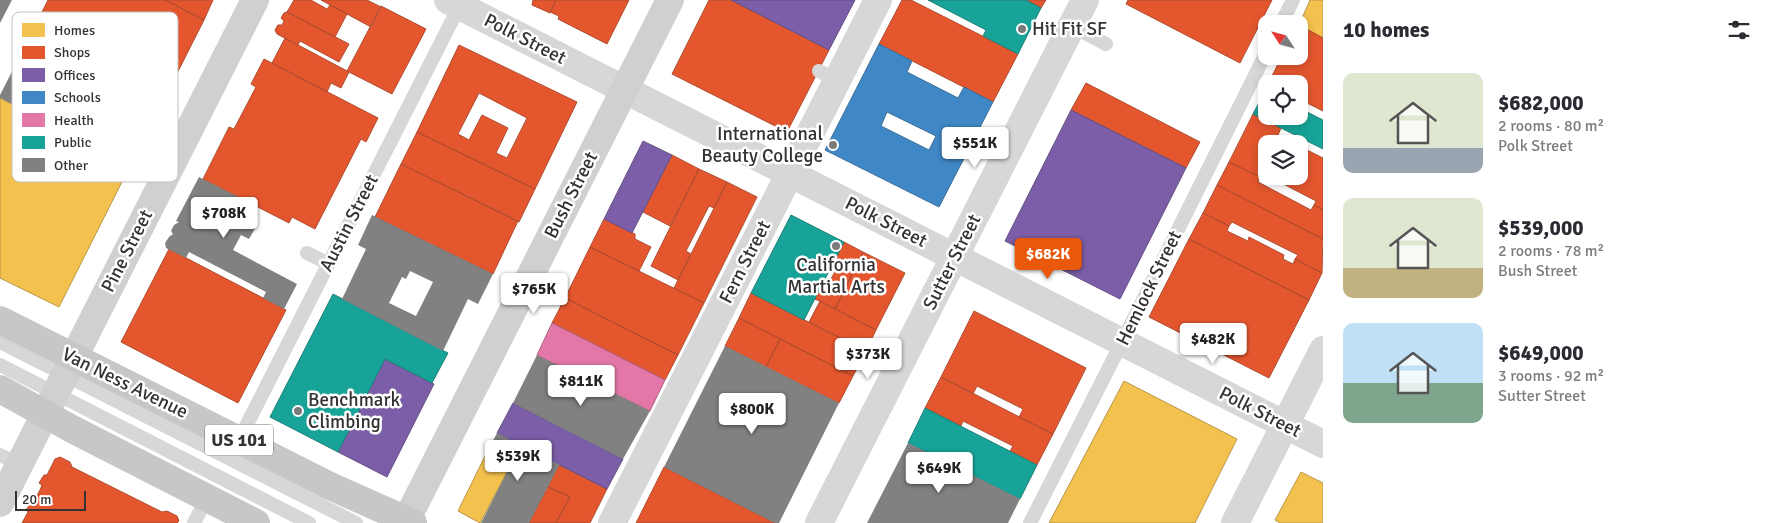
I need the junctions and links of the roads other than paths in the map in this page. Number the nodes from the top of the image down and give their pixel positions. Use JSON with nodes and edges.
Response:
{"nodes":[{"id":1,"x":255,"y":0,"type":"edge"},
{"id":2,"x":670,"y":0,"type":"edge"},
{"id":3,"x":878,"y":0,"type":"edge"},
{"id":4,"x":1085,"y":0,"type":"edge"},
{"id":5,"x":1293,"y":0,"type":"edge"},
{"id":6,"x":457,"y":2,"type":"edge"},
{"id":7,"x":1286,"y":15,"type":"edge"},
{"id":8,"x":1072,"y":26,"type":"junction"},
{"id":9,"x":1106,"y":44,"type":"dead end"},
{"id":10,"x":1260,"y":65,"type":"edge"},
{"id":11,"x":625,"y":90,"type":"junction"},
{"id":12,"x":178,"y":152,"type":"edge"},
{"id":13,"x":790,"y":173,"type":"junction"},
{"id":14,"x":163,"y":182,"type":"edge"},
{"id":15,"x":307,"y":253,"type":"dead end"},
{"id":16,"x":954,"y":257,"type":"junction"},
{"id":17,"x":329,"y":264,"type":"junction"},
{"id":18,"x":0,"y":320,"type":"edge"},
{"id":19,"x":0,"y":342,"type":"edge"},
{"id":20,"x":1122,"y":342,"type":"junction"},
{"id":21,"x":1323,"y":350,"type":"edge"},
{"id":22,"x":0,"y":366,"type":"edge"},
{"id":23,"x":60,"y":385,"type":"junction"},
{"id":24,"x":0,"y":389,"type":"edge"},
{"id":25,"x":1285,"y":425,"type":"junction"},
{"id":26,"x":239,"y":440,"type":"junction"},
{"id":27,"x":1323,"y":444,"type":"edge"},
{"id":28,"x":10,"y":460,"type":"edge"},
{"id":29,"x":207,"y":498,"type":"junction"},
{"id":30,"x":0,"y":502,"type":"edge"},
{"id":31,"x":408,"y":522,"type":"edge"},
{"id":32,"x":194,"y":523,"type":"edge"},
{"id":33,"x":256,"y":523,"type":"edge"},
{"id":34,"x":309,"y":523,"type":"edge"},
{"id":35,"x":356,"y":523,"type":"edge"},
{"id":36,"x":612,"y":523,"type":"edge"},
{"id":37,"x":819,"y":523,"type":"edge"},
{"id":38,"x":1030,"y":523,"type":"edge"},
{"id":39,"x":1235,"y":523,"type":"edge"}],
"edges":[{"from":1,"to":12,"type":"main road","name":"Pine Street"},
{"from":2,"to":11,"type":"main road","name":"Bush Street"},
{"from":3,"to":13,"type":"street","name":"Fern Street"},
{"from":4,"to":8,"type":"street","name":"Sutter Street"},
{"from":5,"to":7,"type":"lane"},
{"from":6,"to":11,"type":"street","name":"Polk Street"},
{"from":6,"to":17,"type":"lane","name":"Austin Street"},
{"from":8,"to":9,"type":"lane"},
{"from":8,"to":16,"type":"street","name":"Sutter Street"},
{"from":10,"to":20,"type":"lane","name":"Hemlock Street"},
{"from":11,"to":13,"type":"street","name":"Polk Street"},
{"from":11,"to":31,"type":"main road","name":"Bush Street"},
{"from":13,"to":16,"type":"street","name":"Polk Street"},
{"from":13,"to":36,"type":"street","name":"Fern Street"},
{"from":14,"to":23,"type":"main road","name":"Pine Street"},
{"from":15,"to":17,"type":"lane"},
{"from":16,"to":20,"type":"street","name":"Polk Street"},
{"from":16,"to":37,"type":"street","name":"Sutter Street"},
{"from":17,"to":26,"type":"lane","name":"Austin Street"},
{"from":18,"to":23,"type":"highway","name":"Van Ness Avenue","number":"US 101"},
{"from":19,"to":23,"type":"lane"},
{"from":20,"to":25,"type":"street","name":"Polk Street"},
{"from":20,"to":38,"type":"lane","name":"Hemlock Street"},
{"from":21,"to":25,"type":"street"},
{"from":22,"to":23,"type":"lane"},
{"from":23,"to":24,"type":"highway","name":"Van Ness Avenue","number":"US 101"},
{"from":23,"to":26,"type":"highway","name":"Van Ness Avenue","number":"US 101"},
{"from":23,"to":28,"type":"main road","name":"Pine Street"},
{"from":23,"to":29,"type":"highway","name":"Van Ness Avenue","number":"US 101"},
{"from":23,"to":34,"type":"lane"},
{"from":23,"to":35,"type":"lane"},
{"from":25,"to":27,"type":"street","name":"Polk Street"},
{"from":25,"to":39,"type":"street"},
{"from":26,"to":31,"type":"highway","name":"Van Ness Avenue","number":"US 101"},
{"from":28,"to":30,"type":"main road","name":"Pine Street"},
{"from":29,"to":32,"type":"lane"},
{"from":29,"to":33,"type":"highway","name":"Van Ness Avenue","number":"US 101"}]}
